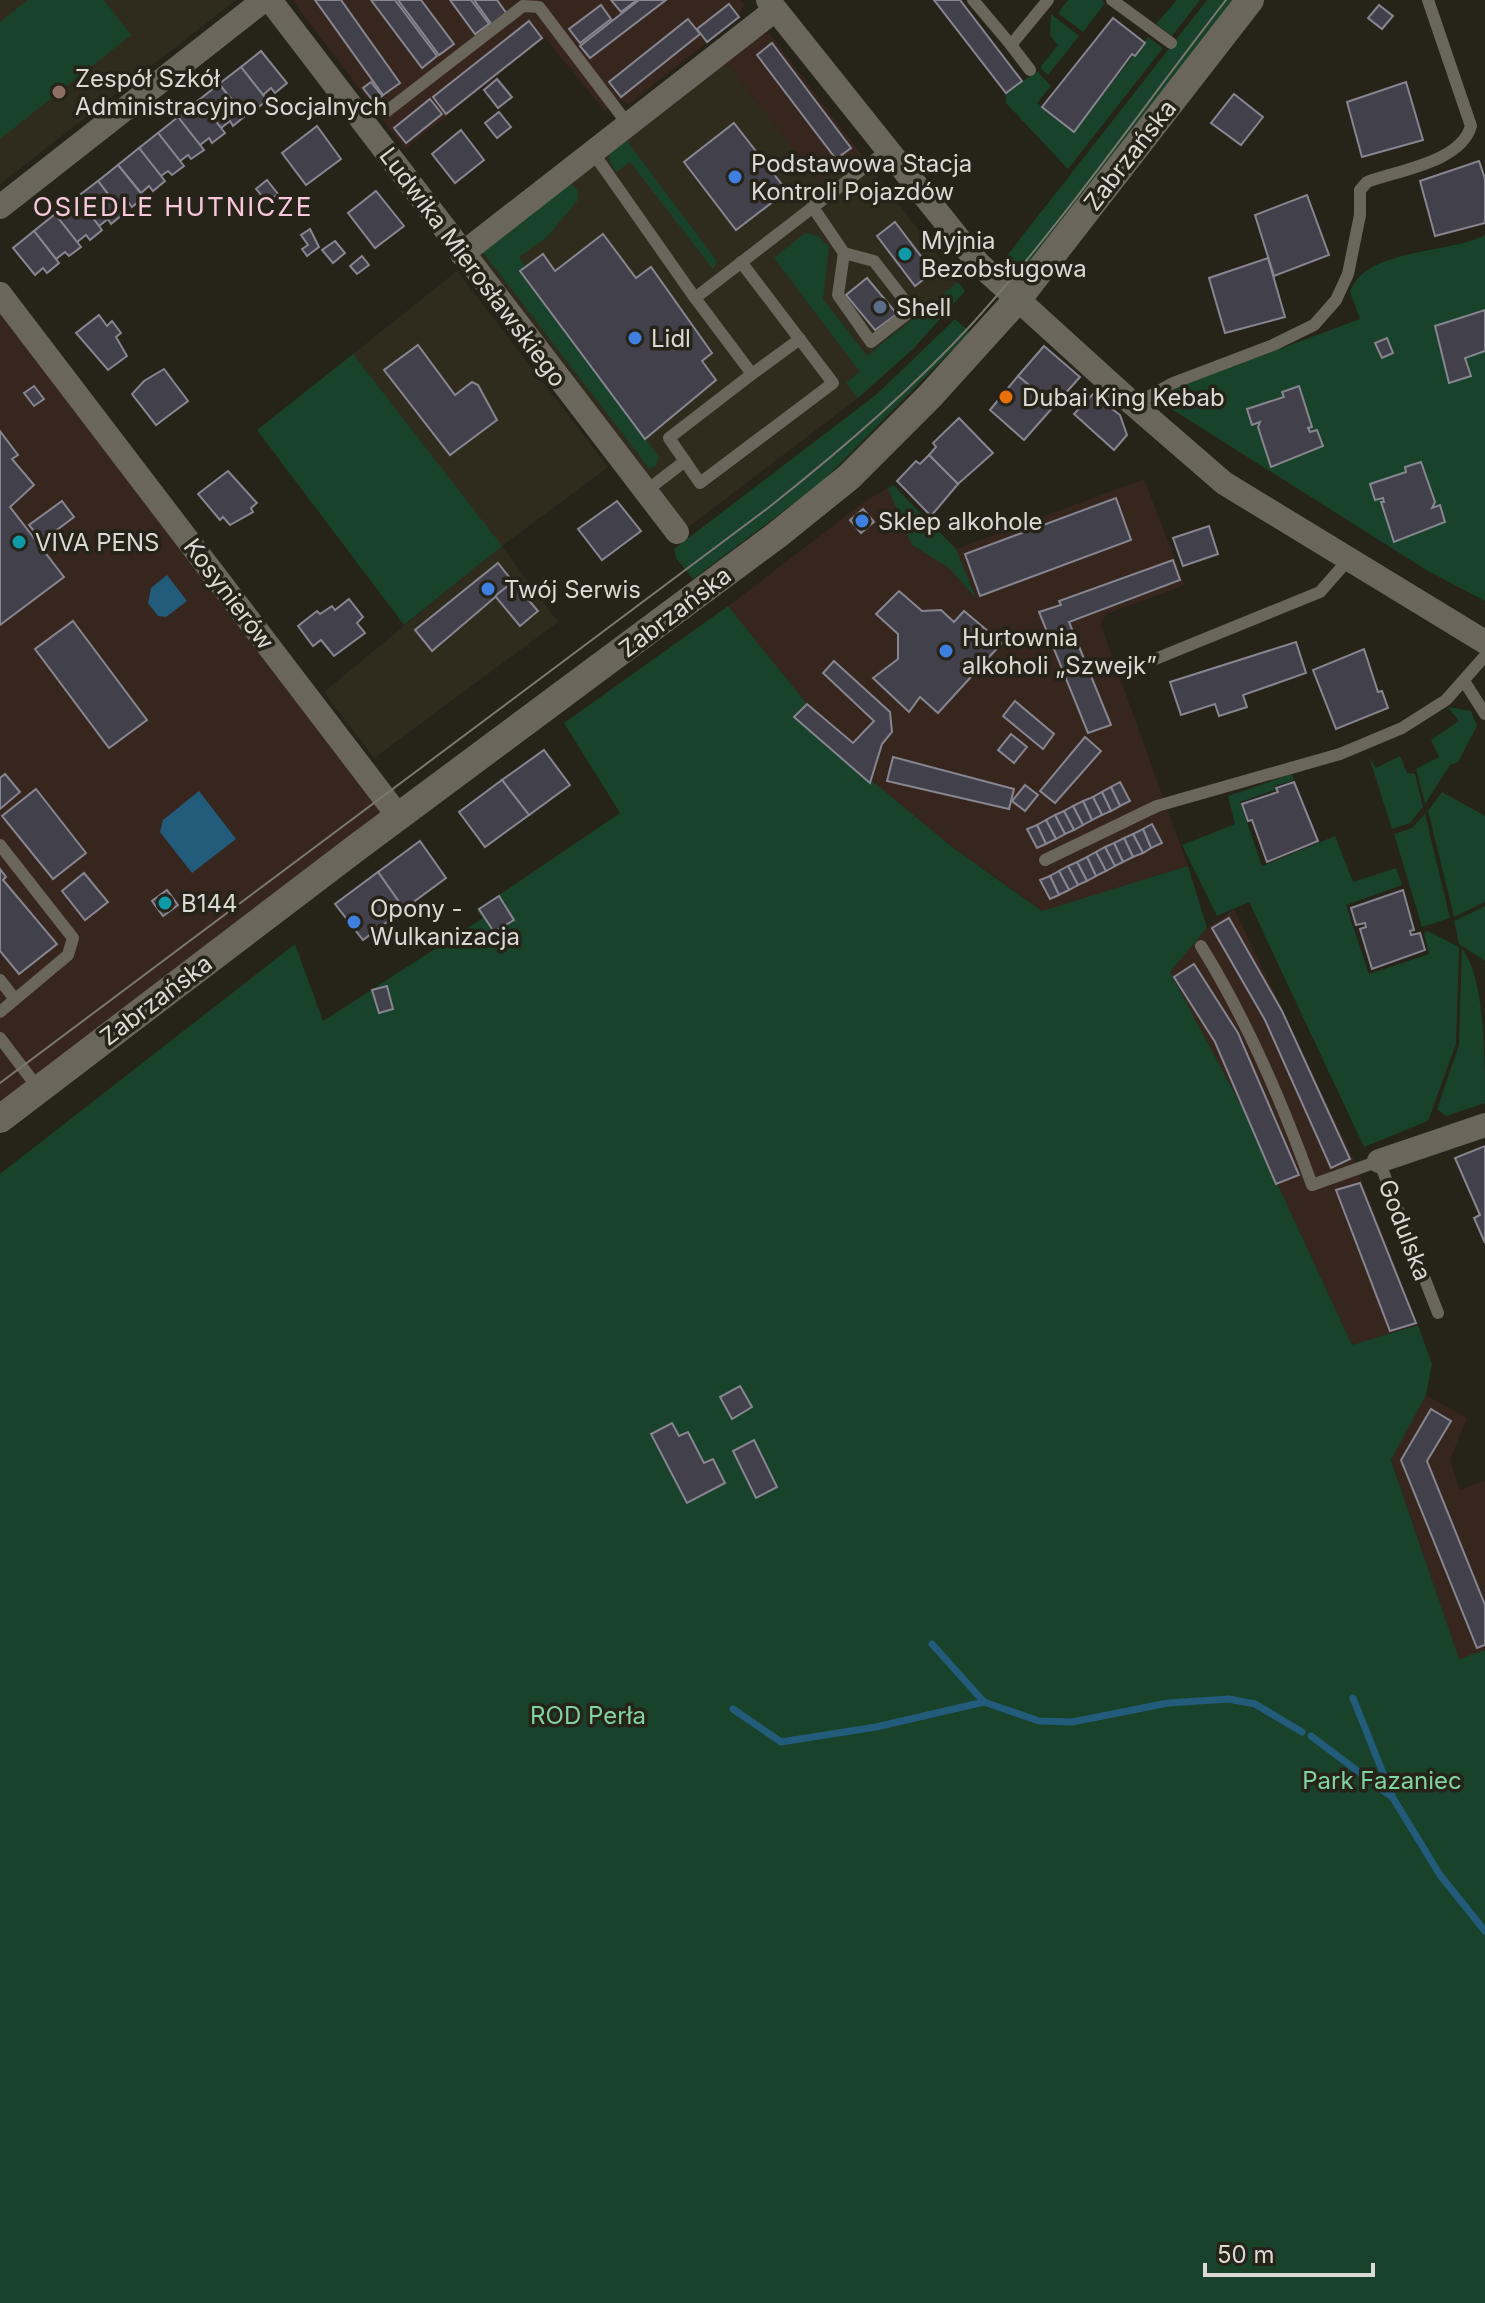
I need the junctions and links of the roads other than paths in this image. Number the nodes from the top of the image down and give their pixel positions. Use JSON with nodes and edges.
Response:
{"nodes":[{"id":1,"x":264,"y":0,"type":"edge"},
{"id":2,"x":270,"y":0,"type":"edge"},
{"id":3,"x":973,"y":0,"type":"edge"},
{"id":4,"x":1048,"y":0,"type":"edge"},
{"id":5,"x":1112,"y":0,"type":"edge"},
{"id":6,"x":1250,"y":0,"type":"edge"},
{"id":7,"x":1428,"y":0,"type":"edge"},
{"id":8,"x":772,"y":5,"type":"edge"},
{"id":9,"x":1171,"y":43,"type":"dead end"},
{"id":10,"x":1011,"y":45,"type":"junction"},
{"id":11,"x":1030,"y":70,"type":"dead end"},
{"id":12,"x":387,"y":111,"type":"dead end"},
{"id":13,"x":627,"y":123,"type":"junction"},
{"id":14,"x":592,"y":151,"type":"junction"},
{"id":15,"x":886,"y":151,"type":"junction"},
{"id":16,"x":812,"y":206,"type":"junction"},
{"id":17,"x":0,"y":207,"type":"edge"},
{"id":18,"x":844,"y":253,"type":"junction"},
{"id":19,"x":462,"y":254,"type":"junction"},
{"id":20,"x":741,"y":262,"type":"junction"},
{"id":21,"x":0,"y":294,"type":"edge"},
{"id":22,"x":695,"y":298,"type":"junction"},
{"id":23,"x":1017,"y":300,"type":"junction"},
{"id":24,"x":800,"y":339,"type":"junction"},
{"id":25,"x":752,"y":374,"type":"junction"},
{"id":26,"x":1134,"y":405,"type":"junction"},
{"id":27,"x":685,"y":461,"type":"junction"},
{"id":28,"x":646,"y":491,"type":"junction"},
{"id":29,"x":677,"y":532,"type":"dead end"},
{"id":30,"x":1349,"y":559,"type":"junction"},
{"id":31,"x":1485,"y":642,"type":"edge"},
{"id":32,"x":1485,"y":656,"type":"edge"},
{"id":33,"x":1153,"y":660,"type":"dead end"},
{"id":34,"x":1464,"y":681,"type":"junction"},
{"id":35,"x":1485,"y":714,"type":"edge"},
{"id":36,"x":399,"y":817,"type":"junction"},
{"id":37,"x":0,"y":845,"type":"edge"},
{"id":38,"x":1045,"y":860,"type":"dead end"},
{"id":39,"x":1201,"y":946,"type":"dead end"},
{"id":40,"x":0,"y":980,"type":"edge"},
{"id":41,"x":14,"y":998,"type":"junction"},
{"id":42,"x":0,"y":1012,"type":"edge"},
{"id":43,"x":0,"y":1038,"type":"edge"},
{"id":44,"x":38,"y":1088,"type":"junction"},
{"id":45,"x":0,"y":1119,"type":"edge"},
{"id":46,"x":1485,"y":1125,"type":"edge"},
{"id":47,"x":1379,"y":1161,"type":"junction"},
{"id":48,"x":1438,"y":1313,"type":"dead end"}],
"edges":[{"from":1,"to":17,"type":"street"},
{"from":2,"to":19,"type":"street","name":"Ludwika Mierosławskiego"},
{"from":3,"to":10,"type":"lane"},
{"from":4,"to":10,"type":"lane"},
{"from":5,"to":9,"type":"lane"},
{"from":6,"to":23,"type":"street","name":"Zabrzańska"},
{"from":7,"to":26,"type":"lane"},
{"from":8,"to":13,"type":"street"},
{"from":8,"to":15,"type":"street"},
{"from":10,"to":11,"type":"lane"},
{"from":12,"to":13,"type":"lane"},
{"from":13,"to":14,"type":"street"},
{"from":14,"to":19,"type":"street"},
{"from":14,"to":22,"type":"lane"},
{"from":15,"to":16,"type":"lane"},
{"from":15,"to":23,"type":"street"},
{"from":16,"to":18,"type":"lane"},
{"from":16,"to":20,"type":"lane"},
{"from":18,"to":18,"type":"lane"},
{"from":19,"to":28,"type":"street","name":"Ludwika Mierosławskiego"},
{"from":20,"to":22,"type":"lane"},
{"from":20,"to":24,"type":"lane"},
{"from":21,"to":36,"type":"street","name":"Kosynierów"},
{"from":22,"to":25,"type":"lane"},
{"from":23,"to":26,"type":"street"},
{"from":23,"to":36,"type":"street","name":"Zabrzańska"},
{"from":24,"to":25,"type":"lane"},
{"from":24,"to":27,"type":"lane"},
{"from":25,"to":27,"type":"lane"},
{"from":26,"to":30,"type":"street"},
{"from":27,"to":28,"type":"lane"},
{"from":28,"to":29,"type":"street","name":"Ludwika Mierosławskiego"},
{"from":30,"to":31,"type":"street"},
{"from":30,"to":33,"type":"lane"},
{"from":32,"to":34,"type":"lane"},
{"from":34,"to":35,"type":"lane"},
{"from":34,"to":38,"type":"lane"},
{"from":36,"to":44,"type":"street","name":"Zabrzańska"},
{"from":37,"to":41,"type":"lane"},
{"from":39,"to":47,"type":"lane"},
{"from":40,"to":41,"type":"lane"},
{"from":41,"to":42,"type":"lane"},
{"from":43,"to":44,"type":"lane"},
{"from":44,"to":45,"type":"street","name":"Zabrzańska"},
{"from":46,"to":47,"type":"street","name":"Godulska"},
{"from":47,"to":48,"type":"lane","name":"Godulska"}]}
